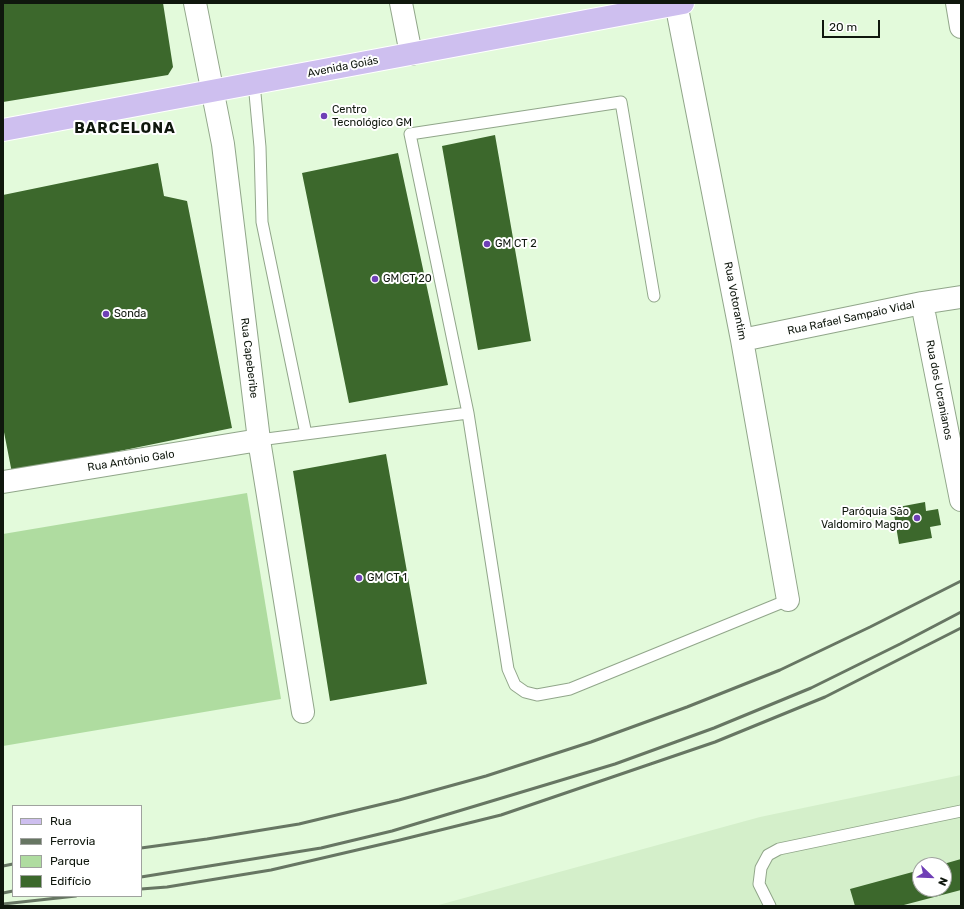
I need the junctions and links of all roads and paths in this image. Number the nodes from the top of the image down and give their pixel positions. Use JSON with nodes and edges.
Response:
{"nodes":[{"id":1,"x":195,"y":3,"type":"edge"},
{"id":2,"x":402,"y":3,"type":"edge"},
{"id":3,"x":679,"y":3,"type":"edge"},
{"id":4,"x":957,"y":3,"type":"edge"},
{"id":5,"x":961,"y":26,"type":"edge"},
{"id":6,"x":411,"y":54,"type":"junction"},
{"id":7,"x":254,"y":83,"type":"junction"},
{"id":8,"x":213,"y":91,"type":"junction"},
{"id":9,"x":3,"y":130,"type":"edge"},
{"id":10,"x":654,"y":296,"type":"dead end"},
{"id":11,"x":961,"y":297,"type":"edge"},
{"id":12,"x":922,"y":303,"type":"junction"},
{"id":13,"x":742,"y":340,"type":"junction"},
{"id":14,"x":468,"y":413,"type":"junction"},
{"id":15,"x":306,"y":434,"type":"junction"},
{"id":16,"x":259,"y":440,"type":"junction"},
{"id":17,"x":3,"y":482,"type":"edge"},
{"id":18,"x":961,"y":500,"type":"edge"},
{"id":19,"x":788,"y":600,"type":"joint"},
{"id":20,"x":303,"y":712,"type":"dead end"},
{"id":21,"x":961,"y":811,"type":"edge"},
{"id":22,"x":770,"y":906,"type":"edge"}],
"edges":[{"from":1,"to":8,"type":"street","name":"Rua Capeberibe"},
{"from":2,"to":6,"type":"street"},
{"from":3,"to":6,"type":"main road","name":"Avenida Goiás"},
{"from":3,"to":13,"type":"street","name":"Rua Votorantim"},
{"from":4,"to":5,"type":"street"},
{"from":6,"to":7,"type":"main road","name":"Avenida Goiás"},
{"from":7,"to":8,"type":"main road","name":"Avenida Goiás"},
{"from":7,"to":15,"type":"lane"},
{"from":8,"to":9,"type":"main road","name":"Avenida Goiás"},
{"from":8,"to":16,"type":"street","name":"Rua Capeberibe"},
{"from":10,"to":14,"type":"lane"},
{"from":11,"to":12,"type":"street","name":"Rua Rafael Sampaio Vidal"},
{"from":12,"to":13,"type":"street","name":"Rua Rafael Sampaio Vidal"},
{"from":12,"to":18,"type":"street","name":"Rua dos Ucranianos"},
{"from":13,"to":19,"type":"street","name":"Rua Votorantim"},
{"from":14,"to":15,"type":"lane"},
{"from":14,"to":19,"type":"lane"},
{"from":15,"to":16,"type":"lane"},
{"from":16,"to":17,"type":"street","name":"Rua Antônio Galo"},
{"from":16,"to":20,"type":"street","name":"Rua Capeberibe"},
{"from":21,"to":22,"type":"lane"}]}
